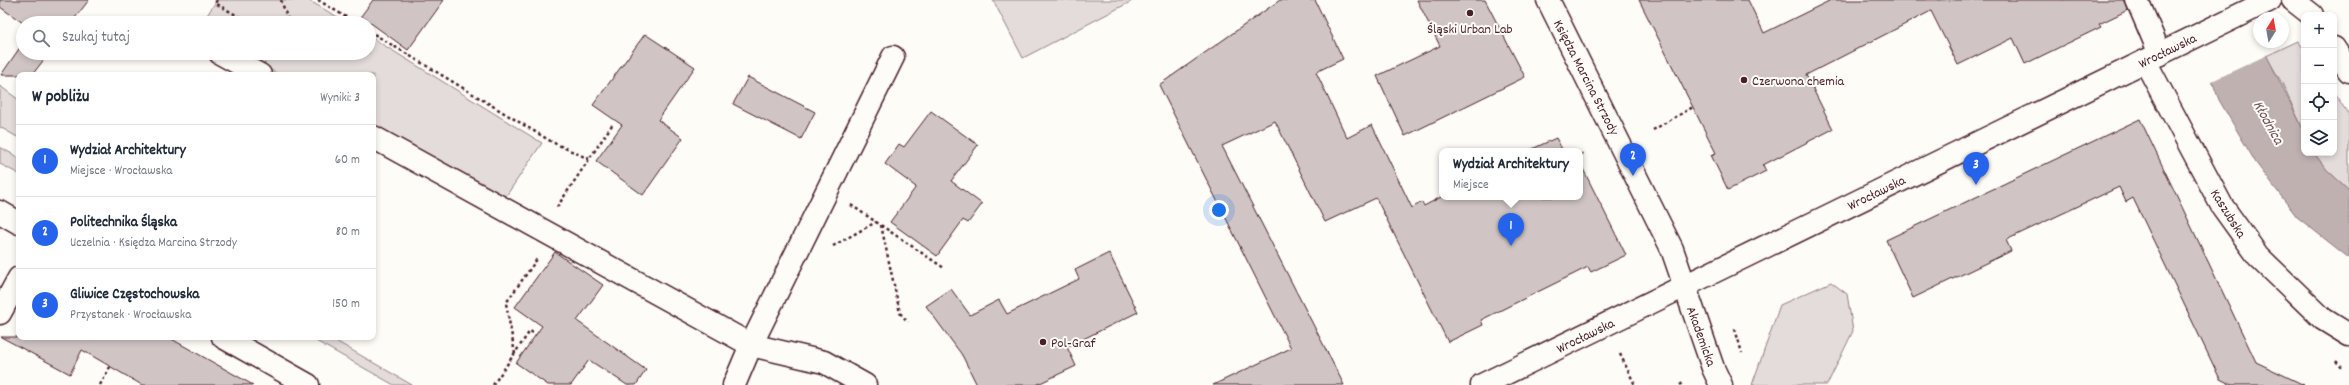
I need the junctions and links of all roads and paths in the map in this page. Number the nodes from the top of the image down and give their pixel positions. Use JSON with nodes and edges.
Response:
{"nodes":[{"id":1,"x":217,"y":0,"type":"edge"},
{"id":2,"x":281,"y":0,"type":"edge"},
{"id":3,"x":318,"y":0,"type":"edge"},
{"id":4,"x":1548,"y":0,"type":"edge"},
{"id":5,"x":2137,"y":0,"type":"edge"},
{"id":6,"x":2270,"y":0,"type":"edge"},
{"id":7,"x":2293,"y":0,"type":"edge"},
{"id":8,"x":2308,"y":12,"type":"edge"},
{"id":9,"x":238,"y":16,"type":"edge"},
{"id":10,"x":287,"y":16,"type":"edge"},
{"id":11,"x":344,"y":16,"type":"edge"},
{"id":12,"x":376,"y":35,"type":"edge"},
{"id":13,"x":2337,"y":53,"type":"edge"},
{"id":14,"x":2161,"y":54,"type":"junction"},
{"id":15,"x":893,"y":57,"type":"dead end"},
{"id":16,"x":233,"y":60,"type":"edge"},
{"id":17,"x":2349,"y":71,"type":"edge"},
{"id":18,"x":255,"y":72,"type":"edge"},
{"id":19,"x":1693,"y":107,"type":"dead end"},
{"id":20,"x":612,"y":125,"type":"dead end"},
{"id":21,"x":1653,"y":130,"type":"dead end"},
{"id":22,"x":376,"y":139,"type":"edge"},
{"id":23,"x":589,"y":159,"type":"junction"},
{"id":24,"x":846,"y":201,"type":"dead end"},
{"id":25,"x":0,"y":212,"type":"edge"},
{"id":26,"x":16,"y":221,"type":"edge"},
{"id":27,"x":876,"y":222,"type":"junction"},
{"id":28,"x":881,"y":225,"type":"junction"},
{"id":29,"x":548,"y":232,"type":"junction"},
{"id":30,"x":829,"y":248,"type":"dead end"},
{"id":31,"x":944,"y":268,"type":"dead end"},
{"id":32,"x":16,"y":284,"type":"edge"},
{"id":33,"x":1684,"y":286,"type":"junction"},
{"id":34,"x":0,"y":313,"type":"edge"},
{"id":35,"x":908,"y":322,"type":"dead end"},
{"id":36,"x":1735,"y":329,"type":"dead end"},
{"id":37,"x":536,"y":335,"type":"dead end"},
{"id":38,"x":2349,"y":335,"type":"edge"},
{"id":39,"x":227,"y":340,"type":"edge"},
{"id":40,"x":751,"y":345,"type":"junction"},
{"id":41,"x":1742,"y":352,"type":"dead end"},
{"id":42,"x":515,"y":354,"type":"junction"},
{"id":43,"x":1620,"y":354,"type":"dead end"},
{"id":44,"x":110,"y":367,"type":"dead end"},
{"id":45,"x":100,"y":385,"type":"edge"},
{"id":46,"x":308,"y":385,"type":"edge"},
{"id":47,"x":493,"y":385,"type":"edge"},
{"id":48,"x":734,"y":385,"type":"edge"},
{"id":49,"x":864,"y":385,"type":"edge"},
{"id":50,"x":1482,"y":385,"type":"edge"},
{"id":51,"x":1635,"y":385,"type":"edge"},
{"id":52,"x":1721,"y":385,"type":"edge"}],
"edges":[{"from":1,"to":9,"type":"path"},
{"from":2,"to":10,"type":"path"},
{"from":3,"to":11,"type":"path"},
{"from":4,"to":33,"type":"street","name":"Księdza Marcina Strzody"},
{"from":5,"to":14,"type":"street","name":"Kaszubska"},
{"from":6,"to":14,"type":"street","name":"Wrocławska"},
{"from":7,"to":8,"type":"street"},
{"from":12,"to":23,"type":"path"},
{"from":13,"to":17,"type":"street"},
{"from":14,"to":33,"type":"street","name":"Wrocławska"},
{"from":14,"to":38,"type":"street","name":"Kaszubska"},
{"from":15,"to":40,"type":"street"},
{"from":16,"to":18,"type":"street"},
{"from":19,"to":21,"type":"path"},
{"from":20,"to":23,"type":"path"},
{"from":22,"to":29,"type":"street"},
{"from":23,"to":29,"type":"path"},
{"from":24,"to":27,"type":"path"},
{"from":25,"to":26,"type":"street"},
{"from":27,"to":28,"type":"path"},
{"from":27,"to":30,"type":"path"},
{"from":28,"to":31,"type":"path"},
{"from":28,"to":35,"type":"path"},
{"from":29,"to":40,"type":"street"},
{"from":29,"to":42,"type":"path"},
{"from":32,"to":34,"type":"street"},
{"from":33,"to":50,"type":"street","name":"Wrocławska"},
{"from":33,"to":52,"type":"street","name":"Akademicka"},
{"from":36,"to":41,"type":"path"},
{"from":37,"to":42,"type":"path"},
{"from":39,"to":46,"type":"street"},
{"from":40,"to":48,"type":"street"},
{"from":40,"to":49,"type":"street"},
{"from":42,"to":47,"type":"path"},
{"from":43,"to":51,"type":"path"},
{"from":44,"to":45,"type":"path"}]}
